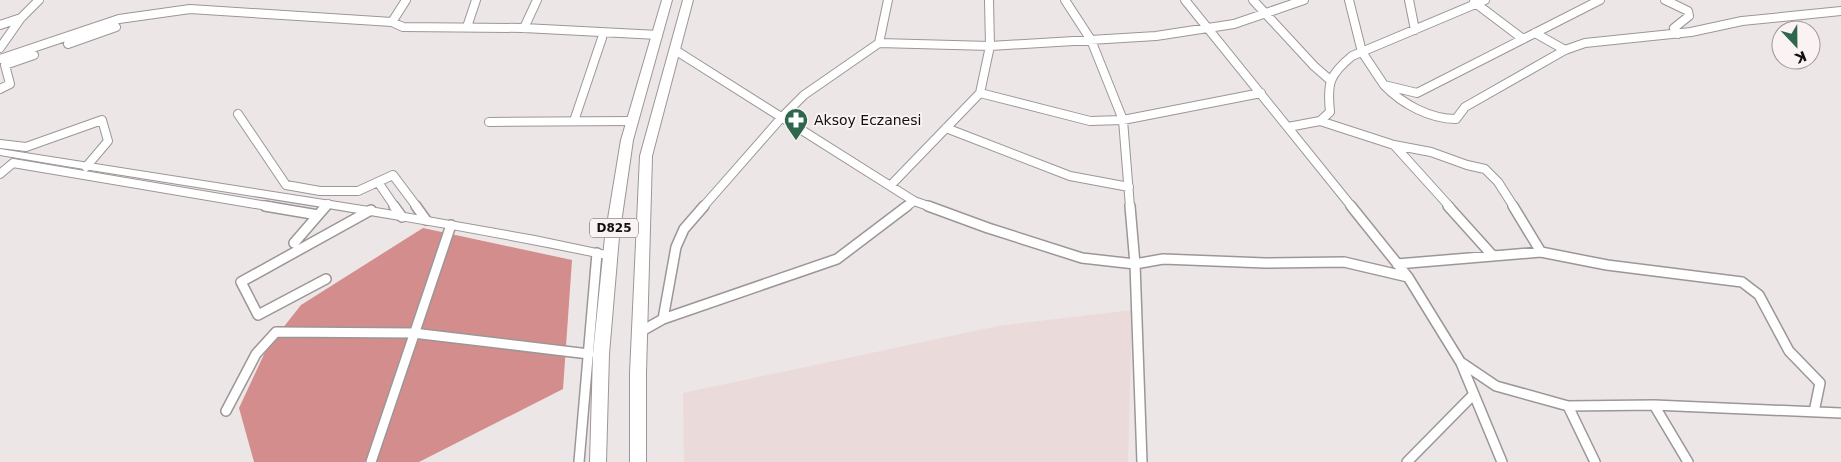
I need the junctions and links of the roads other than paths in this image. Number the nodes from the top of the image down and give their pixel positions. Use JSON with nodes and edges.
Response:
{"nodes":[{"id":1,"x":39,"y":0,"type":"edge"},
{"id":2,"x":198,"y":0,"type":"edge"},
{"id":3,"x":406,"y":0,"type":"edge"},
{"id":4,"x":476,"y":0,"type":"edge"},
{"id":5,"x":536,"y":0,"type":"edge"},
{"id":6,"x":667,"y":0,"type":"edge"},
{"id":7,"x":688,"y":0,"type":"edge"},
{"id":8,"x":888,"y":0,"type":"edge"},
{"id":9,"x":990,"y":0,"type":"edge"},
{"id":10,"x":1065,"y":0,"type":"edge"},
{"id":11,"x":1185,"y":0,"type":"edge"},
{"id":12,"x":1253,"y":0,"type":"edge"},
{"id":13,"x":1304,"y":0,"type":"edge"},
{"id":14,"x":1349,"y":0,"type":"edge"},
{"id":15,"x":1408,"y":0,"type":"edge"},
{"id":16,"x":1485,"y":0,"type":"edge"},
{"id":17,"x":1600,"y":0,"type":"edge"},
{"id":18,"x":1665,"y":0,"type":"edge"},
{"id":19,"x":1474,"y":2,"type":"edge"},
{"id":20,"x":190,"y":9,"type":"junction"},
{"id":21,"x":1841,"y":11,"type":"edge"},
{"id":22,"x":1264,"y":14,"type":"junction"},
{"id":23,"x":21,"y":18,"type":"junction"},
{"id":24,"x":392,"y":22,"type":"junction"},
{"id":25,"x":0,"y":25,"type":"edge"},
{"id":26,"x":116,"y":27,"type":"dead end"},
{"id":27,"x":467,"y":27,"type":"junction"},
{"id":28,"x":524,"y":28,"type":"junction"},
{"id":29,"x":1209,"y":29,"type":"junction"},
{"id":30,"x":1415,"y":30,"type":"junction"},
{"id":31,"x":1535,"y":33,"type":"junction"},
{"id":32,"x":1678,"y":34,"type":"junction"},
{"id":33,"x":658,"y":35,"type":"junction"},
{"id":34,"x":602,"y":38,"type":"dead end"},
{"id":35,"x":1091,"y":40,"type":"junction"},
{"id":36,"x":1523,"y":40,"type":"junction"},
{"id":37,"x":879,"y":43,"type":"junction"},
{"id":38,"x":990,"y":46,"type":"junction"},
{"id":39,"x":0,"y":48,"type":"edge"},
{"id":40,"x":675,"y":50,"type":"junction"},
{"id":41,"x":1565,"y":50,"type":"junction"},
{"id":42,"x":1362,"y":52,"type":"junction"},
{"id":43,"x":1,"y":60,"type":"edge"},
{"id":44,"x":1330,"y":80,"type":"junction"},
{"id":45,"x":1384,"y":85,"type":"junction"},
{"id":46,"x":0,"y":89,"type":"edge"},
{"id":47,"x":980,"y":93,"type":"junction"},
{"id":48,"x":1261,"y":93,"type":"junction"},
{"id":49,"x":238,"y":114,"type":"dead end"},
{"id":50,"x":782,"y":117,"type":"junction"},
{"id":51,"x":1124,"y":120,"type":"junction"},
{"id":52,"x":574,"y":121,"type":"junction"},
{"id":53,"x":633,"y":121,"type":"junction"},
{"id":54,"x":1320,"y":121,"type":"junction"},
{"id":55,"x":489,"y":122,"type":"dead end"},
{"id":56,"x":1288,"y":127,"type":"junction"},
{"id":57,"x":946,"y":128,"type":"junction"},
{"id":58,"x":0,"y":144,"type":"edge"},
{"id":59,"x":1394,"y":145,"type":"junction"},
{"id":60,"x":0,"y":152,"type":"edge"},
{"id":61,"x":86,"y":167,"type":"junction"},
{"id":62,"x":0,"y":174,"type":"edge"},
{"id":63,"x":378,"y":182,"type":"junction"},
{"id":64,"x":890,"y":186,"type":"junction"},
{"id":65,"x":1129,"y":187,"type":"junction"},
{"id":66,"x":914,"y":201,"type":"junction"},
{"id":67,"x":328,"y":204,"type":"junction"},
{"id":68,"x":371,"y":210,"type":"junction"},
{"id":69,"x":318,"y":215,"type":"junction"},
{"id":70,"x":402,"y":216,"type":"junction"},
{"id":71,"x":426,"y":220,"type":"junction"},
{"id":72,"x":451,"y":225,"type":"junction"},
{"id":73,"x":294,"y":243,"type":"dead end"},
{"id":74,"x":1541,"y":252,"type":"junction"},
{"id":75,"x":604,"y":254,"type":"junction"},
{"id":76,"x":1493,"y":256,"type":"junction"},
{"id":77,"x":1135,"y":264,"type":"junction"},
{"id":78,"x":1397,"y":264,"type":"junction"},
{"id":79,"x":1408,"y":277,"type":"junction"},
{"id":80,"x":326,"y":279,"type":"dead end"},
{"id":81,"x":663,"y":319,"type":"junction"},
{"id":82,"x":413,"y":332,"type":"junction"},
{"id":83,"x":640,"y":332,"type":"junction"},
{"id":84,"x":588,"y":354,"type":"junction"},
{"id":85,"x":1462,"y":363,"type":"junction"},
{"id":86,"x":1474,"y":394,"type":"junction"},
{"id":87,"x":1654,"y":405,"type":"junction"},
{"id":88,"x":1568,"y":406,"type":"junction"},
{"id":89,"x":226,"y":411,"type":"dead end"},
{"id":90,"x":1814,"y":412,"type":"junction"},
{"id":91,"x":1841,"y":413,"type":"edge"},
{"id":92,"x":371,"y":462,"type":"edge"},
{"id":93,"x":579,"y":462,"type":"edge"},
{"id":94,"x":598,"y":462,"type":"edge"},
{"id":95,"x":638,"y":462,"type":"edge"},
{"id":96,"x":1142,"y":462,"type":"edge"},
{"id":97,"x":1407,"y":462,"type":"edge"},
{"id":98,"x":1502,"y":462,"type":"edge"},
{"id":99,"x":1595,"y":462,"type":"edge"},
{"id":100,"x":1688,"y":462,"type":"edge"}],
"edges":[{"from":1,"to":23,"type":"street"},
{"from":2,"to":20,"type":"street"},
{"from":3,"to":24,"type":"street"},
{"from":4,"to":27,"type":"street"},
{"from":5,"to":28,"type":"street"},
{"from":6,"to":33,"type":"highway","number":"D825"},
{"from":7,"to":40,"type":"highway","number":"D825"},
{"from":8,"to":37,"type":"street"},
{"from":9,"to":38,"type":"street"},
{"from":10,"to":35,"type":"street"},
{"from":11,"to":29,"type":"street"},
{"from":12,"to":22,"type":"street"},
{"from":13,"to":22,"type":"street"},
{"from":14,"to":42,"type":"street"},
{"from":15,"to":30,"type":"street"},
{"from":16,"to":19,"type":"street"},
{"from":17,"to":31,"type":"street"},
{"from":18,"to":32,"type":"street"},
{"from":19,"to":30,"type":"street"},
{"from":19,"to":36,"type":"street"},
{"from":20,"to":24,"type":"street"},
{"from":20,"to":43,"type":"street"},
{"from":21,"to":32,"type":"street"},
{"from":22,"to":29,"type":"street"},
{"from":22,"to":44,"type":"street"},
{"from":23,"to":25,"type":"street"},
{"from":23,"to":39,"type":"street"},
{"from":24,"to":27,"type":"street"},
{"from":26,"to":46,"type":"street"},
{"from":27,"to":28,"type":"street"},
{"from":28,"to":33,"type":"street"},
{"from":29,"to":35,"type":"street"},
{"from":29,"to":48,"type":"street"},
{"from":30,"to":42,"type":"street"},
{"from":31,"to":36,"type":"street"},
{"from":31,"to":41,"type":"street"},
{"from":32,"to":41,"type":"street"},
{"from":33,"to":53,"type":"highway","number":"D825"},
{"from":34,"to":52,"type":"street"},
{"from":35,"to":38,"type":"street"},
{"from":35,"to":51,"type":"street"},
{"from":36,"to":45,"type":"street"},
{"from":37,"to":38,"type":"street"},
{"from":37,"to":50,"type":"street"},
{"from":38,"to":47,"type":"street"},
{"from":40,"to":50,"type":"street"},
{"from":40,"to":83,"type":"highway","number":"D825"},
{"from":41,"to":45,"type":"street"},
{"from":42,"to":44,"type":"street"},
{"from":42,"to":45,"type":"street"},
{"from":44,"to":54,"type":"street"},
{"from":47,"to":51,"type":"street"},
{"from":47,"to":57,"type":"street"},
{"from":48,"to":51,"type":"street"},
{"from":48,"to":56,"type":"street"},
{"from":49,"to":63,"type":"street"},
{"from":50,"to":64,"type":"street"},
{"from":50,"to":81,"type":"street"},
{"from":51,"to":65,"type":"street"},
{"from":52,"to":53,"type":"street"},
{"from":52,"to":55,"type":"street"},
{"from":53,"to":75,"type":"highway","number":"D825"},
{"from":54,"to":56,"type":"street"},
{"from":54,"to":59,"type":"street"},
{"from":56,"to":78,"type":"street"},
{"from":57,"to":64,"type":"street"},
{"from":57,"to":65,"type":"street"},
{"from":58,"to":61,"type":"street"},
{"from":59,"to":74,"type":"street"},
{"from":59,"to":76,"type":"street"},
{"from":60,"to":61,"type":"street"},
{"from":61,"to":67,"type":"street"},
{"from":62,"to":69,"type":"street"},
{"from":63,"to":70,"type":"street"},
{"from":63,"to":71,"type":"street"},
{"from":64,"to":66,"type":"street"},
{"from":65,"to":77,"type":"street"},
{"from":66,"to":77,"type":"street"},
{"from":66,"to":81,"type":"street"},
{"from":67,"to":68,"type":"street"},
{"from":67,"to":69,"type":"street"},
{"from":68,"to":70,"type":"street"},
{"from":68,"to":80,"type":"street"},
{"from":69,"to":73,"type":"street"},
{"from":70,"to":71,"type":"street"},
{"from":71,"to":72,"type":"street"},
{"from":72,"to":75,"type":"street"},
{"from":72,"to":82,"type":"street"},
{"from":74,"to":76,"type":"street"},
{"from":74,"to":90,"type":"street"},
{"from":75,"to":84,"type":"street"},
{"from":75,"to":94,"type":"highway","number":"D825"},
{"from":76,"to":78,"type":"street"},
{"from":77,"to":79,"type":"street"},
{"from":77,"to":96,"type":"street"},
{"from":78,"to":79,"type":"street"},
{"from":79,"to":85,"type":"street"},
{"from":81,"to":83,"type":"street"},
{"from":82,"to":84,"type":"street"},
{"from":82,"to":89,"type":"street"},
{"from":82,"to":92,"type":"street"},
{"from":83,"to":95,"type":"highway","number":"D825"},
{"from":84,"to":93,"type":"street"},
{"from":85,"to":86,"type":"street"},
{"from":85,"to":88,"type":"street"},
{"from":86,"to":97,"type":"street"},
{"from":86,"to":98,"type":"street"},
{"from":87,"to":88,"type":"street"},
{"from":87,"to":90,"type":"street"},
{"from":87,"to":100,"type":"street"},
{"from":88,"to":99,"type":"street"},
{"from":90,"to":91,"type":"street"}]}
